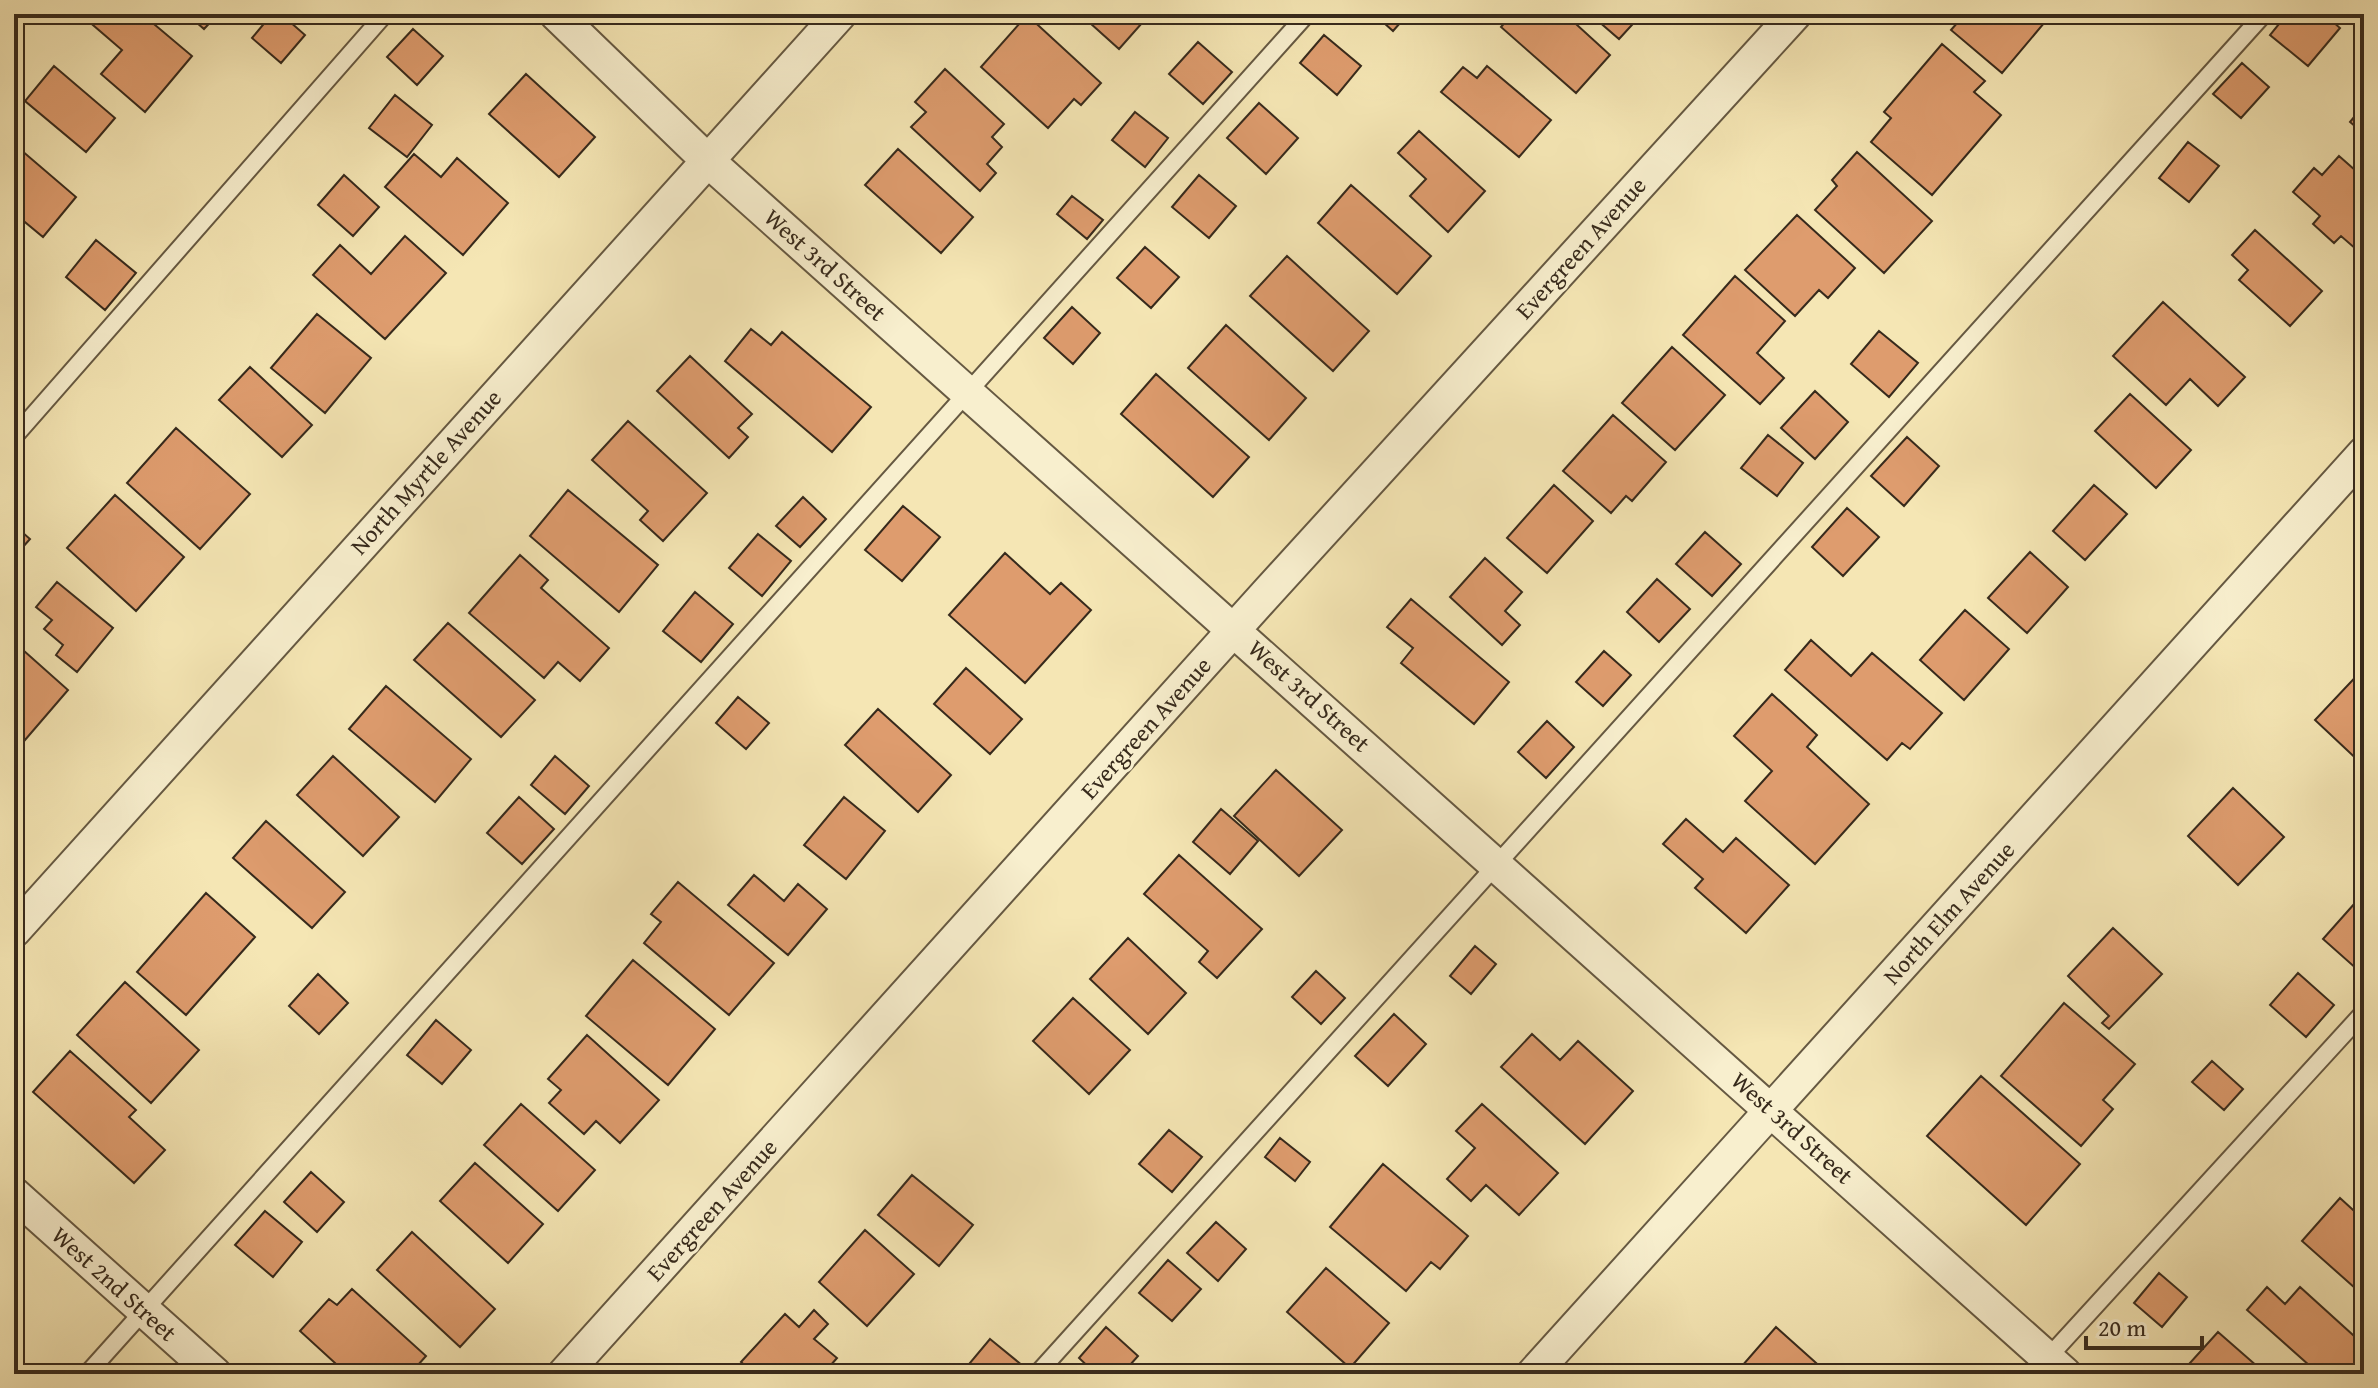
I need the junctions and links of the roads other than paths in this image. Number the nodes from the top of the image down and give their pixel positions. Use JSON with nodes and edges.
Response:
{"nodes":[{"id":1,"x":385,"y":14,"type":"edge"},
{"id":2,"x":556,"y":14,"type":"edge"},
{"id":3,"x":840,"y":14,"type":"edge"},
{"id":4,"x":1307,"y":14,"type":"edge"},
{"id":5,"x":1795,"y":14,"type":"edge"},
{"id":6,"x":2264,"y":14,"type":"edge"},
{"id":7,"x":707,"y":160,"type":"junction"},
{"id":8,"x":967,"y":391,"type":"junction"},
{"id":9,"x":14,"y":437,"type":"edge"},
{"id":10,"x":2364,"y":453,"type":"edge"},
{"id":11,"x":1234,"y":630,"type":"junction"},
{"id":12,"x":1496,"y":863,"type":"junction"},
{"id":13,"x":14,"y":931,"type":"edge"},
{"id":14,"x":2364,"y":1012,"type":"edge"},
{"id":15,"x":1772,"y":1110,"type":"junction"},
{"id":16,"x":14,"y":1194,"type":"edge"},
{"id":17,"x":145,"y":1311,"type":"junction"},
{"id":18,"x":2048,"y":1369,"type":"edge"},
{"id":19,"x":87,"y":1374,"type":"edge"},
{"id":20,"x":215,"y":1374,"type":"edge"},
{"id":21,"x":564,"y":1374,"type":"edge"},
{"id":22,"x":1037,"y":1374,"type":"edge"},
{"id":23,"x":1533,"y":1374,"type":"edge"}],
"edges":[{"from":1,"to":9,"type":"lane"},
{"from":2,"to":7,"type":"street","name":"West 3rd Street"},
{"from":3,"to":7,"type":"street","name":"North Myrtle Avenue"},
{"from":4,"to":8,"type":"lane"},
{"from":5,"to":11,"type":"street","name":"Evergreen Avenue"},
{"from":6,"to":12,"type":"lane"},
{"from":7,"to":8,"type":"street","name":"West 3rd Street"},
{"from":7,"to":13,"type":"street","name":"North Myrtle Avenue"},
{"from":8,"to":11,"type":"street","name":"West 3rd Street"},
{"from":8,"to":17,"type":"lane"},
{"from":10,"to":15,"type":"street","name":"North Elm Avenue"},
{"from":11,"to":12,"type":"street","name":"West 3rd Street"},
{"from":11,"to":21,"type":"street","name":"Evergreen Avenue"},
{"from":12,"to":15,"type":"street","name":"West 3rd Street"},
{"from":12,"to":22,"type":"lane"},
{"from":14,"to":18,"type":"lane"},
{"from":15,"to":18,"type":"street","name":"West 3rd Street"},
{"from":15,"to":23,"type":"street","name":"North Elm Avenue"},
{"from":16,"to":17,"type":"street","name":"West 2nd Street"},
{"from":17,"to":19,"type":"lane"},
{"from":17,"to":20,"type":"street","name":"West 2nd Street"}]}
